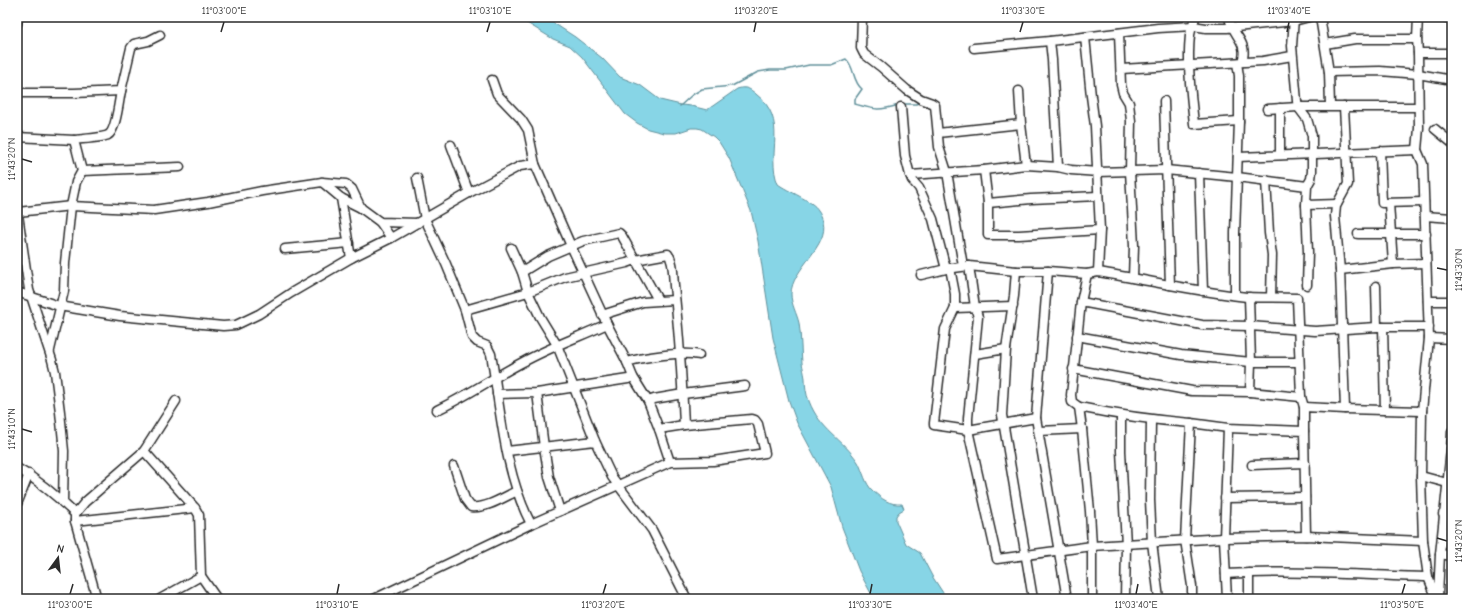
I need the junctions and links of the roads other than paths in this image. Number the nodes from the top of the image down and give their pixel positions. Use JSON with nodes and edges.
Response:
{"nodes":[{"id":1,"x":18,"y":17,"type":"edge"},
{"id":2,"x":862,"y":17,"type":"edge"},
{"id":3,"x":1195,"y":17,"type":"edge"},
{"id":4,"x":1229,"y":17,"type":"edge"},
{"id":5,"x":1309,"y":17,"type":"edge"},
{"id":6,"x":1320,"y":17,"type":"edge"},
{"id":7,"x":1418,"y":17,"type":"edge"},
{"id":8,"x":1433,"y":17,"type":"edge"},
{"id":9,"x":1452,"y":18,"type":"edge"},
{"id":10,"x":1294,"y":19,"type":"edge"},
{"id":11,"x":17,"y":24,"type":"edge"},
{"id":12,"x":1193,"y":26,"type":"junction"},
{"id":13,"x":1233,"y":28,"type":"junction"},
{"id":14,"x":1119,"y":33,"type":"junction"},
{"id":15,"x":160,"y":35,"type":"dead end"},
{"id":16,"x":1085,"y":37,"type":"junction"},
{"id":17,"x":1416,"y":39,"type":"junction"},
{"id":18,"x":1050,"y":41,"type":"junction"},
{"id":19,"x":1325,"y":44,"type":"junction"},
{"id":20,"x":974,"y":48,"type":"dead end"},
{"id":21,"x":1418,"y":53,"type":"junction"},
{"id":22,"x":1452,"y":53,"type":"edge"},
{"id":23,"x":1292,"y":56,"type":"junction"},
{"id":24,"x":1240,"y":62,"type":"junction"},
{"id":25,"x":1189,"y":66,"type":"junction"},
{"id":26,"x":1121,"y":69,"type":"junction"},
{"id":27,"x":1329,"y":72,"type":"junction"},
{"id":28,"x":1418,"y":74,"type":"junction"},
{"id":29,"x":492,"y":80,"type":"dead end"},
{"id":30,"x":1452,"y":80,"type":"edge"},
{"id":31,"x":1019,"y":90,"type":"dead end"},
{"id":32,"x":121,"y":91,"type":"junction"},
{"id":33,"x":17,"y":93,"type":"edge"},
{"id":34,"x":1164,"y":101,"type":"dead end"},
{"id":35,"x":1330,"y":106,"type":"junction"},
{"id":36,"x":902,"y":107,"type":"dead end"},
{"id":37,"x":1298,"y":107,"type":"junction"},
{"id":38,"x":1344,"y":107,"type":"junction"},
{"id":39,"x":1418,"y":107,"type":"junction"},
{"id":40,"x":1280,"y":108,"type":"junction"},
{"id":41,"x":1267,"y":109,"type":"dead end"},
{"id":42,"x":1239,"y":121,"type":"junction"},
{"id":43,"x":1021,"y":124,"type":"junction"},
{"id":44,"x":1435,"y":129,"type":"dead end"},
{"id":45,"x":938,"y":133,"type":"junction"},
{"id":46,"x":17,"y":137,"type":"edge"},
{"id":47,"x":74,"y":140,"type":"junction"},
{"id":48,"x":1452,"y":143,"type":"edge"},
{"id":49,"x":451,"y":145,"type":"dead end"},
{"id":50,"x":1417,"y":150,"type":"junction"},
{"id":51,"x":1380,"y":151,"type":"junction"},
{"id":52,"x":1347,"y":152,"type":"junction"},
{"id":53,"x":1312,"y":153,"type":"junction"},
{"id":54,"x":1280,"y":155,"type":"junction"},
{"id":55,"x":1238,"y":157,"type":"junction"},
{"id":56,"x":535,"y":164,"type":"junction"},
{"id":57,"x":1026,"y":165,"type":"junction"},
{"id":58,"x":180,"y":167,"type":"dead end"},
{"id":59,"x":1058,"y":167,"type":"junction"},
{"id":60,"x":984,"y":170,"type":"junction"},
{"id":61,"x":1166,"y":170,"type":"junction"},
{"id":62,"x":82,"y":171,"type":"junction"},
{"id":63,"x":1130,"y":171,"type":"junction"},
{"id":64,"x":947,"y":172,"type":"junction"},
{"id":65,"x":1098,"y":172,"type":"junction"},
{"id":66,"x":1199,"y":173,"type":"junction"},
{"id":67,"x":910,"y":175,"type":"junction"},
{"id":68,"x":1237,"y":177,"type":"junction"},
{"id":69,"x":417,"y":178,"type":"dead end"},
{"id":70,"x":1266,"y":180,"type":"junction"},
{"id":71,"x":322,"y":182,"type":"junction"},
{"id":72,"x":1307,"y":186,"type":"junction"},
{"id":73,"x":469,"y":193,"type":"junction"},
{"id":74,"x":1098,"y":196,"type":"junction"},
{"id":75,"x":341,"y":198,"type":"junction"},
{"id":76,"x":1424,"y":202,"type":"junction"},
{"id":77,"x":988,"y":203,"type":"junction"},
{"id":78,"x":1389,"y":203,"type":"junction"},
{"id":79,"x":1337,"y":204,"type":"junction"},
{"id":80,"x":1306,"y":205,"type":"junction"},
{"id":81,"x":71,"y":206,"type":"junction"},
{"id":82,"x":361,"y":208,"type":"junction"},
{"id":83,"x":17,"y":210,"type":"edge"},
{"id":84,"x":1425,"y":216,"type":"junction"},
{"id":85,"x":1452,"y":218,"type":"edge"},
{"id":86,"x":421,"y":221,"type":"junction"},
{"id":87,"x":380,"y":222,"type":"junction"},
{"id":88,"x":1100,"y":230,"type":"junction"},
{"id":89,"x":1391,"y":233,"type":"junction"},
{"id":90,"x":1358,"y":234,"type":"dead end"},
{"id":91,"x":1426,"y":234,"type":"junction"},
{"id":92,"x":391,"y":238,"type":"junction"},
{"id":93,"x":349,"y":243,"type":"junction"},
{"id":94,"x":571,"y":246,"type":"junction"},
{"id":95,"x":511,"y":248,"type":"dead end"},
{"id":96,"x":285,"y":249,"type":"dead end"},
{"id":97,"x":351,"y":258,"type":"junction"},
{"id":98,"x":635,"y":260,"type":"junction"},
{"id":99,"x":1426,"y":263,"type":"junction"},
{"id":100,"x":1393,"y":264,"type":"junction"},
{"id":101,"x":966,"y":266,"type":"junction"},
{"id":102,"x":948,"y":269,"type":"junction"},
{"id":103,"x":1340,"y":270,"type":"junction"},
{"id":104,"x":1016,"y":271,"type":"junction"},
{"id":105,"x":1048,"y":271,"type":"junction"},
{"id":106,"x":522,"y":272,"type":"junction"},
{"id":107,"x":583,"y":272,"type":"junction"},
{"id":108,"x":1098,"y":272,"type":"junction"},
{"id":109,"x":1086,"y":274,"type":"junction"},
{"id":110,"x":921,"y":275,"type":"dead end"},
{"id":111,"x":1134,"y":278,"type":"junction"},
{"id":112,"x":1170,"y":285,"type":"junction"},
{"id":113,"x":1307,"y":285,"type":"dead end"},
{"id":114,"x":1376,"y":286,"type":"dead end"},
{"id":115,"x":1203,"y":291,"type":"junction"},
{"id":116,"x":17,"y":292,"type":"edge"},
{"id":117,"x":528,"y":292,"type":"junction"},
{"id":118,"x":1235,"y":295,"type":"junction"},
{"id":119,"x":31,"y":297,"type":"junction"},
{"id":120,"x":1249,"y":297,"type":"junction"},
{"id":121,"x":1271,"y":297,"type":"junction"},
{"id":122,"x":658,"y":300,"type":"junction"},
{"id":123,"x":675,"y":300,"type":"junction"},
{"id":124,"x":1428,"y":301,"type":"junction"},
{"id":125,"x":1081,"y":302,"type":"junction"},
{"id":126,"x":1452,"y":302,"type":"edge"},
{"id":127,"x":59,"y":306,"type":"junction"},
{"id":128,"x":1013,"y":306,"type":"junction"},
{"id":129,"x":955,"y":308,"type":"junction"},
{"id":130,"x":975,"y":308,"type":"junction"},
{"id":131,"x":465,"y":310,"type":"junction"},
{"id":132,"x":602,"y":315,"type":"junction"},
{"id":133,"x":606,"y":324,"type":"junction"},
{"id":134,"x":1250,"y":326,"type":"junction"},
{"id":135,"x":1380,"y":327,"type":"junction"},
{"id":136,"x":1429,"y":327,"type":"junction"},
{"id":137,"x":1298,"y":330,"type":"junction"},
{"id":138,"x":1342,"y":330,"type":"junction"},
{"id":139,"x":1077,"y":336,"type":"junction"},
{"id":140,"x":1429,"y":338,"type":"junction"},
{"id":141,"x":1452,"y":339,"type":"edge"},
{"id":142,"x":557,"y":345,"type":"junction"},
{"id":143,"x":1006,"y":349,"type":"junction"},
{"id":144,"x":50,"y":350,"type":"junction"},
{"id":145,"x":680,"y":354,"type":"junction"},
{"id":146,"x":975,"y":354,"type":"junction"},
{"id":147,"x":699,"y":355,"type":"dead end"},
{"id":148,"x":627,"y":362,"type":"junction"},
{"id":149,"x":1251,"y":362,"type":"junction"},
{"id":150,"x":1299,"y":362,"type":"junction"},
{"id":151,"x":1073,"y":369,"type":"junction"},
{"id":152,"x":633,"y":377,"type":"junction"},
{"id":153,"x":496,"y":378,"type":"junction"},
{"id":154,"x":745,"y":386,"type":"dead end"},
{"id":155,"x":574,"y":388,"type":"junction"},
{"id":156,"x":1250,"y":392,"type":"junction"},
{"id":157,"x":537,"y":393,"type":"junction"},
{"id":158,"x":497,"y":394,"type":"junction"},
{"id":159,"x":683,"y":394,"type":"junction"},
{"id":160,"x":1300,"y":397,"type":"junction"},
{"id":161,"x":176,"y":400,"type":"dead end"},
{"id":162,"x":648,"y":402,"type":"junction"},
{"id":163,"x":1079,"y":407,"type":"junction"},
{"id":164,"x":1304,"y":407,"type":"junction"},
{"id":165,"x":1345,"y":409,"type":"junction"},
{"id":166,"x":437,"y":410,"type":"dead end"},
{"id":167,"x":1385,"y":410,"type":"junction"},
{"id":168,"x":1422,"y":411,"type":"junction"},
{"id":169,"x":1121,"y":416,"type":"junction"},
{"id":170,"x":1036,"y":418,"type":"junction"},
{"id":171,"x":1151,"y":420,"type":"junction"},
{"id":172,"x":1191,"y":423,"type":"junction"},
{"id":173,"x":1003,"y":424,"type":"junction"},
{"id":174,"x":684,"y":425,"type":"junction"},
{"id":175,"x":1228,"y":428,"type":"junction"},
{"id":176,"x":659,"y":429,"type":"junction"},
{"id":177,"x":1082,"y":429,"type":"junction"},
{"id":178,"x":968,"y":430,"type":"junction"},
{"id":179,"x":1452,"y":430,"type":"edge"},
{"id":180,"x":1039,"y":431,"type":"junction"},
{"id":181,"x":1304,"y":431,"type":"junction"},
{"id":182,"x":595,"y":441,"type":"junction"},
{"id":183,"x":544,"y":447,"type":"junction"},
{"id":184,"x":1452,"y":449,"type":"edge"},
{"id":185,"x":144,"y":451,"type":"junction"},
{"id":186,"x":507,"y":451,"type":"junction"},
{"id":187,"x":670,"y":462,"type":"junction"},
{"id":188,"x":1305,"y":463,"type":"junction"},
{"id":189,"x":1252,"y":465,"type":"dead end"},
{"id":190,"x":454,"y":466,"type":"dead end"},
{"id":191,"x":17,"y":468,"type":"edge"},
{"id":192,"x":29,"y":474,"type":"junction"},
{"id":193,"x":1421,"y":476,"type":"junction"},
{"id":194,"x":1449,"y":484,"type":"edge"},
{"id":195,"x":619,"y":485,"type":"junction"},
{"id":196,"x":517,"y":491,"type":"junction"},
{"id":197,"x":1305,"y":497,"type":"junction"},
{"id":198,"x":1225,"y":498,"type":"junction"},
{"id":199,"x":63,"y":502,"type":"junction"},
{"id":200,"x":17,"y":504,"type":"edge"},
{"id":201,"x":195,"y":508,"type":"junction"},
{"id":202,"x":560,"y":512,"type":"junction"},
{"id":203,"x":1448,"y":514,"type":"edge"},
{"id":204,"x":75,"y":518,"type":"junction"},
{"id":205,"x":531,"y":524,"type":"junction"},
{"id":206,"x":1306,"y":536,"type":"junction"},
{"id":207,"x":1224,"y":538,"type":"junction"},
{"id":208,"x":1185,"y":540,"type":"junction"},
{"id":209,"x":1423,"y":541,"type":"junction"},
{"id":210,"x":1152,"y":542,"type":"junction"},
{"id":211,"x":1126,"y":545,"type":"junction"},
{"id":212,"x":1092,"y":546,"type":"junction"},
{"id":213,"x":1060,"y":550,"type":"junction"},
{"id":214,"x":1440,"y":554,"type":"junction"},
{"id":215,"x":1026,"y":555,"type":"junction"},
{"id":216,"x":1452,"y":556,"type":"edge"},
{"id":217,"x":1249,"y":573,"type":"junction"},
{"id":218,"x":1226,"y":574,"type":"junction"},
{"id":219,"x":201,"y":576,"type":"junction"},
{"id":220,"x":1428,"y":577,"type":"junction"},
{"id":221,"x":97,"y":599,"type":"edge"},
{"id":222,"x":160,"y":599,"type":"edge"},
{"id":223,"x":217,"y":599,"type":"edge"},
{"id":224,"x":374,"y":599,"type":"edge"},
{"id":225,"x":687,"y":599,"type":"edge"},
{"id":226,"x":1033,"y":599,"type":"edge"},
{"id":227,"x":1067,"y":599,"type":"edge"},
{"id":228,"x":1092,"y":599,"type":"edge"},
{"id":229,"x":1125,"y":599,"type":"edge"},
{"id":230,"x":1159,"y":599,"type":"edge"},
{"id":231,"x":1192,"y":599,"type":"edge"},
{"id":232,"x":1227,"y":599,"type":"edge"},
{"id":233,"x":1248,"y":599,"type":"edge"},
{"id":234,"x":1438,"y":599,"type":"edge"}],
"edges":[{"from":1,"to":11,"type":"street"},
{"from":2,"to":45,"type":"street"},
{"from":3,"to":12,"type":"street"},
{"from":4,"to":13,"type":"street"},
{"from":5,"to":10,"type":"street"},
{"from":6,"to":19,"type":"street"},
{"from":7,"to":17,"type":"street"},
{"from":8,"to":9,"type":"street"},
{"from":10,"to":13,"type":"street"},
{"from":10,"to":23,"type":"street"},
{"from":12,"to":13,"type":"street"},
{"from":12,"to":14,"type":"street"},
{"from":12,"to":25,"type":"street"},
{"from":13,"to":24,"type":"street"},
{"from":14,"to":16,"type":"street"},
{"from":14,"to":26,"type":"street"},
{"from":15,"to":32,"type":"street"},
{"from":16,"to":18,"type":"street"},
{"from":16,"to":65,"type":"street"},
{"from":17,"to":19,"type":"street"},
{"from":17,"to":21,"type":"street"},
{"from":18,"to":20,"type":"street"},
{"from":18,"to":59,"type":"street"},
{"from":19,"to":27,"type":"street"},
{"from":21,"to":22,"type":"street"},
{"from":21,"to":28,"type":"street"},
{"from":23,"to":24,"type":"street"},
{"from":23,"to":37,"type":"street"},
{"from":24,"to":25,"type":"street"},
{"from":24,"to":42,"type":"street"},
{"from":25,"to":26,"type":"street"},
{"from":25,"to":42,"type":"street"},
{"from":26,"to":63,"type":"street"},
{"from":27,"to":28,"type":"street"},
{"from":27,"to":35,"type":"street"},
{"from":28,"to":30,"type":"street"},
{"from":28,"to":39,"type":"street"},
{"from":29,"to":56,"type":"street"},
{"from":31,"to":43,"type":"street"},
{"from":32,"to":33,"type":"street"},
{"from":32,"to":47,"type":"street"},
{"from":34,"to":61,"type":"street"},
{"from":35,"to":37,"type":"street"},
{"from":35,"to":38,"type":"street"},
{"from":36,"to":67,"type":"street"},
{"from":37,"to":40,"type":"street"},
{"from":37,"to":53,"type":"street"},
{"from":38,"to":39,"type":"street"},
{"from":38,"to":52,"type":"street"},
{"from":39,"to":50,"type":"street"},
{"from":40,"to":41,"type":"street"},
{"from":40,"to":54,"type":"street"},
{"from":42,"to":55,"type":"street"},
{"from":43,"to":45,"type":"street"},
{"from":43,"to":57,"type":"street"},
{"from":44,"to":48,"type":"street"},
{"from":45,"to":64,"type":"street"},
{"from":46,"to":47,"type":"street"},
{"from":47,"to":62,"type":"street"},
{"from":49,"to":73,"type":"street"},
{"from":50,"to":51,"type":"street"},
{"from":50,"to":76,"type":"street"},
{"from":51,"to":52,"type":"street"},
{"from":51,"to":78,"type":"street"},
{"from":52,"to":53,"type":"street"},
{"from":52,"to":79,"type":"street"},
{"from":53,"to":54,"type":"street"},
{"from":53,"to":72,"type":"street"},
{"from":54,"to":55,"type":"street"},
{"from":55,"to":68,"type":"street"},
{"from":56,"to":73,"type":"street"},
{"from":56,"to":94,"type":"street"},
{"from":57,"to":59,"type":"street"},
{"from":57,"to":60,"type":"street"},
{"from":58,"to":62,"type":"street"},
{"from":59,"to":65,"type":"street"},
{"from":60,"to":64,"type":"street"},
{"from":60,"to":77,"type":"street"},
{"from":61,"to":63,"type":"street"},
{"from":61,"to":66,"type":"street"},
{"from":61,"to":112,"type":"street"},
{"from":62,"to":81,"type":"street"},
{"from":63,"to":65,"type":"street"},
{"from":63,"to":111,"type":"street"},
{"from":64,"to":67,"type":"street"},
{"from":64,"to":101,"type":"street"},
{"from":65,"to":74,"type":"street"},
{"from":66,"to":68,"type":"street"},
{"from":66,"to":115,"type":"street"},
{"from":67,"to":102,"type":"street"},
{"from":68,"to":70,"type":"street"},
{"from":68,"to":118,"type":"street"},
{"from":69,"to":86,"type":"street"},
{"from":70,"to":72,"type":"street"},
{"from":70,"to":121,"type":"street"},
{"from":71,"to":75,"type":"street"},
{"from":71,"to":81,"type":"street"},
{"from":71,"to":82,"type":"street"},
{"from":72,"to":80,"type":"street"},
{"from":73,"to":86,"type":"street"},
{"from":74,"to":77,"type":"street"},
{"from":74,"to":88,"type":"street"},
{"from":75,"to":82,"type":"street"},
{"from":75,"to":93,"type":"street"},
{"from":76,"to":78,"type":"street"},
{"from":76,"to":84,"type":"street"},
{"from":77,"to":88,"type":"street"},
{"from":78,"to":89,"type":"street"},
{"from":79,"to":80,"type":"street"},
{"from":79,"to":103,"type":"street"},
{"from":80,"to":113,"type":"street"},
{"from":81,"to":83,"type":"street"},
{"from":81,"to":127,"type":"street"},
{"from":82,"to":87,"type":"street"},
{"from":83,"to":119,"type":"street"},
{"from":84,"to":85,"type":"street"},
{"from":84,"to":91,"type":"street"},
{"from":86,"to":87,"type":"street"},
{"from":86,"to":92,"type":"street"},
{"from":86,"to":131,"type":"street"},
{"from":87,"to":92,"type":"street"},
{"from":88,"to":108,"type":"street"},
{"from":89,"to":90,"type":"street"},
{"from":89,"to":91,"type":"street"},
{"from":89,"to":100,"type":"street"},
{"from":91,"to":99,"type":"street"},
{"from":92,"to":97,"type":"street"},
{"from":93,"to":96,"type":"street"},
{"from":93,"to":97,"type":"street"},
{"from":94,"to":98,"type":"street"},
{"from":94,"to":106,"type":"street"},
{"from":94,"to":107,"type":"street"},
{"from":95,"to":106,"type":"street"},
{"from":97,"to":127,"type":"street"},
{"from":98,"to":107,"type":"street"},
{"from":98,"to":122,"type":"street"},
{"from":98,"to":123,"type":"street"},
{"from":99,"to":100,"type":"street"},
{"from":99,"to":124,"type":"street"},
{"from":100,"to":103,"type":"street"},
{"from":101,"to":102,"type":"street"},
{"from":101,"to":104,"type":"street"},
{"from":101,"to":130,"type":"street"},
{"from":102,"to":110,"type":"street"},
{"from":102,"to":129,"type":"street"},
{"from":103,"to":138,"type":"street"},
{"from":104,"to":105,"type":"street"},
{"from":104,"to":128,"type":"street"},
{"from":105,"to":109,"type":"street"},
{"from":105,"to":170,"type":"street"},
{"from":106,"to":117,"type":"street"},
{"from":107,"to":117,"type":"street"},
{"from":107,"to":132,"type":"street"},
{"from":108,"to":109,"type":"street"},
{"from":108,"to":111,"type":"street"},
{"from":109,"to":125,"type":"street"},
{"from":111,"to":112,"type":"street"},
{"from":112,"to":115,"type":"street"},
{"from":114,"to":135,"type":"street"},
{"from":115,"to":118,"type":"street"},
{"from":116,"to":119,"type":"street"},
{"from":117,"to":131,"type":"street"},
{"from":117,"to":142,"type":"street"},
{"from":118,"to":120,"type":"street"},
{"from":119,"to":127,"type":"street"},
{"from":119,"to":144,"type":"street"},
{"from":120,"to":121,"type":"street"},
{"from":120,"to":134,"type":"street"},
{"from":121,"to":137,"type":"street"},
{"from":122,"to":123,"type":"street"},
{"from":122,"to":132,"type":"street"},
{"from":123,"to":145,"type":"street"},
{"from":124,"to":126,"type":"street"},
{"from":124,"to":136,"type":"street"},
{"from":125,"to":134,"type":"street"},
{"from":125,"to":139,"type":"street"},
{"from":127,"to":144,"type":"street"},
{"from":128,"to":130,"type":"street"},
{"from":128,"to":143,"type":"street"},
{"from":129,"to":130,"type":"street"},
{"from":129,"to":178,"type":"street"},
{"from":130,"to":146,"type":"street"},
{"from":131,"to":153,"type":"street"},
{"from":132,"to":133,"type":"street"},
{"from":133,"to":142,"type":"street"},
{"from":133,"to":148,"type":"street"},
{"from":134,"to":137,"type":"street"},
{"from":134,"to":149,"type":"street"},
{"from":135,"to":136,"type":"street"},
{"from":135,"to":138,"type":"street"},
{"from":135,"to":167,"type":"street"},
{"from":136,"to":140,"type":"street"},
{"from":137,"to":138,"type":"street"},
{"from":137,"to":150,"type":"street"},
{"from":138,"to":165,"type":"street"},
{"from":139,"to":149,"type":"street"},
{"from":139,"to":151,"type":"street"},
{"from":140,"to":141,"type":"street"},
{"from":140,"to":168,"type":"street"},
{"from":142,"to":153,"type":"street"},
{"from":142,"to":155,"type":"street"},
{"from":143,"to":146,"type":"street"},
{"from":143,"to":173,"type":"street"},
{"from":144,"to":199,"type":"street"},
{"from":145,"to":147,"type":"street"},
{"from":145,"to":148,"type":"street"},
{"from":145,"to":159,"type":"street"},
{"from":146,"to":178,"type":"street"},
{"from":148,"to":152,"type":"street"},
{"from":149,"to":150,"type":"street"},
{"from":149,"to":156,"type":"street"},
{"from":150,"to":160,"type":"street"},
{"from":151,"to":156,"type":"street"},
{"from":151,"to":163,"type":"street"},
{"from":152,"to":155,"type":"street"},
{"from":152,"to":162,"type":"street"},
{"from":153,"to":158,"type":"street"},
{"from":153,"to":166,"type":"street"},
{"from":154,"to":159,"type":"street"},
{"from":155,"to":157,"type":"street"},
{"from":155,"to":182,"type":"street"},
{"from":156,"to":160,"type":"street"},
{"from":157,"to":158,"type":"street"},
{"from":157,"to":183,"type":"street"},
{"from":158,"to":186,"type":"street"},
{"from":159,"to":162,"type":"street"},
{"from":159,"to":174,"type":"street"},
{"from":160,"to":164,"type":"street"},
{"from":161,"to":185,"type":"street"},
{"from":162,"to":176,"type":"street"},
{"from":163,"to":169,"type":"street"},
{"from":163,"to":177,"type":"street"},
{"from":164,"to":165,"type":"street"},
{"from":164,"to":181,"type":"street"},
{"from":165,"to":167,"type":"street"},
{"from":167,"to":168,"type":"street"},
{"from":168,"to":193,"type":"street"},
{"from":169,"to":171,"type":"street"},
{"from":169,"to":211,"type":"street"},
{"from":170,"to":173,"type":"street"},
{"from":170,"to":180,"type":"street"},
{"from":171,"to":172,"type":"street"},
{"from":171,"to":210,"type":"street"},
{"from":172,"to":175,"type":"street"},
{"from":172,"to":208,"type":"street"},
{"from":173,"to":178,"type":"street"},
{"from":173,"to":215,"type":"street"},
{"from":174,"to":176,"type":"street"},
{"from":174,"to":187,"type":"street"},
{"from":175,"to":181,"type":"street"},
{"from":175,"to":198,"type":"street"},
{"from":176,"to":187,"type":"street"},
{"from":177,"to":180,"type":"street"},
{"from":177,"to":212,"type":"street"},
{"from":178,"to":215,"type":"street"},
{"from":179,"to":184,"type":"street"},
{"from":180,"to":213,"type":"street"},
{"from":181,"to":188,"type":"street"},
{"from":182,"to":183,"type":"street"},
{"from":182,"to":195,"type":"street"},
{"from":183,"to":186,"type":"street"},
{"from":183,"to":202,"type":"street"},
{"from":184,"to":194,"type":"street"},
{"from":185,"to":201,"type":"street"},
{"from":185,"to":204,"type":"street"},
{"from":186,"to":196,"type":"street"},
{"from":187,"to":195,"type":"street"},
{"from":188,"to":189,"type":"street"},
{"from":188,"to":197,"type":"street"},
{"from":190,"to":196,"type":"street"},
{"from":191,"to":192,"type":"street"},
{"from":192,"to":199,"type":"street"},
{"from":192,"to":200,"type":"street"},
{"from":193,"to":194,"type":"street"},
{"from":193,"to":209,"type":"street"},
{"from":194,"to":203,"type":"street"},
{"from":195,"to":202,"type":"street"},
{"from":195,"to":225,"type":"street"},
{"from":196,"to":205,"type":"street"},
{"from":197,"to":198,"type":"street"},
{"from":197,"to":206,"type":"street"},
{"from":198,"to":207,"type":"street"},
{"from":199,"to":204,"type":"street"},
{"from":201,"to":204,"type":"street"},
{"from":201,"to":219,"type":"street"},
{"from":202,"to":205,"type":"street"},
{"from":203,"to":214,"type":"street"},
{"from":204,"to":221,"type":"street"},
{"from":205,"to":224,"type":"street"},
{"from":206,"to":207,"type":"street"},
{"from":206,"to":209,"type":"street"},
{"from":207,"to":208,"type":"street"},
{"from":207,"to":218,"type":"street"},
{"from":208,"to":210,"type":"street"},
{"from":208,"to":231,"type":"street"},
{"from":209,"to":220,"type":"street"},
{"from":210,"to":211,"type":"street"},
{"from":210,"to":230,"type":"street"},
{"from":211,"to":212,"type":"street"},
{"from":211,"to":229,"type":"street"},
{"from":212,"to":213,"type":"street"},
{"from":212,"to":228,"type":"street"},
{"from":213,"to":215,"type":"street"},
{"from":213,"to":227,"type":"street"},
{"from":214,"to":216,"type":"street"},
{"from":214,"to":234,"type":"street"},
{"from":215,"to":226,"type":"street"},
{"from":217,"to":218,"type":"street"},
{"from":217,"to":220,"type":"street"},
{"from":217,"to":233,"type":"street"},
{"from":218,"to":232,"type":"street"},
{"from":219,"to":222,"type":"street"},
{"from":219,"to":223,"type":"street"},
{"from":220,"to":234,"type":"street"}]}
